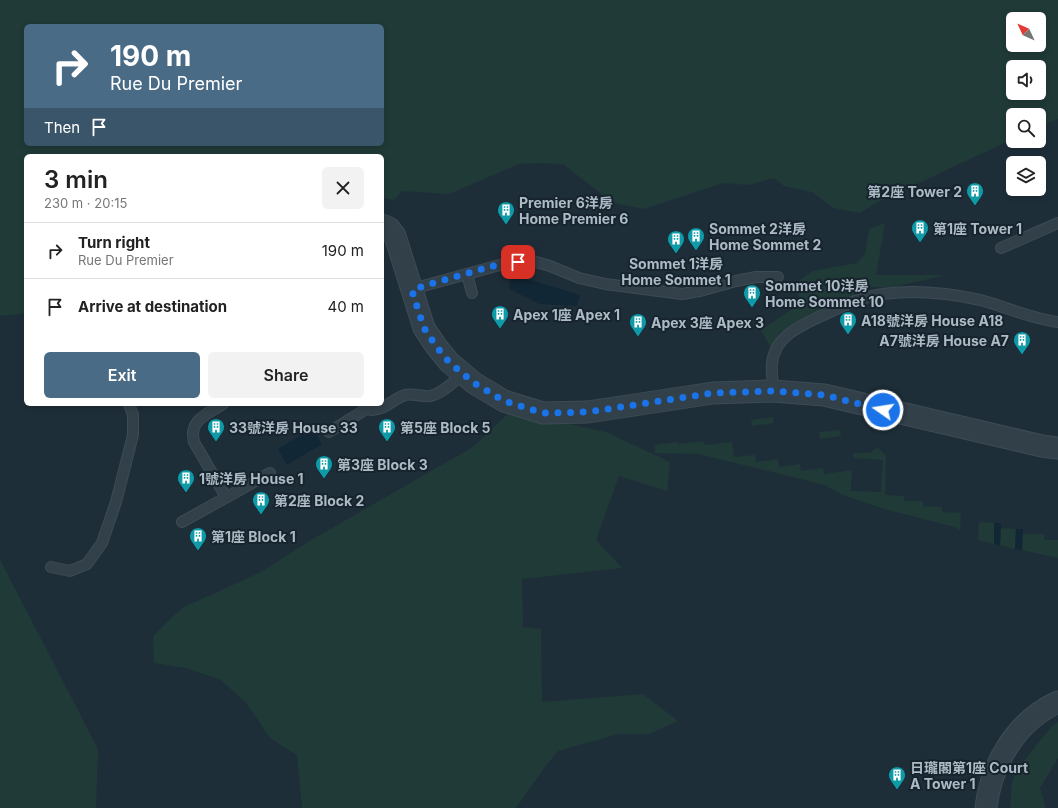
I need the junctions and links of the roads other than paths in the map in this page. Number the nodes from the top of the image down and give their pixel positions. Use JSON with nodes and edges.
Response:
{"nodes":[{"id":1,"x":1058,"y":223,"type":"edge"},
{"id":2,"x":384,"y":226,"type":"edge"},
{"id":3,"x":1002,"y":248,"type":"dead end"},
{"id":4,"x":466,"y":274,"type":"junction"},
{"id":5,"x":778,"y":278,"type":"dead end"},
{"id":6,"x":417,"y":289,"type":"junction"},
{"id":7,"x":472,"y":293,"type":"dead end"},
{"id":8,"x":1058,"y":322,"type":"edge"},
{"id":9,"x":463,"y":374,"type":"junction"},
{"id":10,"x":773,"y":391,"type":"junction"},
{"id":11,"x":130,"y":406,"type":"edge"},
{"id":12,"x":220,"y":406,"type":"edge"},
{"id":13,"x":365,"y":406,"type":"edge"},
{"id":14,"x":329,"y":432,"type":"dead end"},
{"id":15,"x":1058,"y":448,"type":"edge"},
{"id":16,"x":270,"y":473,"type":"dead end"},
{"id":17,"x":226,"y":497,"type":"junction"},
{"id":18,"x":182,"y":522,"type":"dead end"},
{"id":19,"x":51,"y":567,"type":"dead end"},
{"id":20,"x":1058,"y":702,"type":"edge"},
{"id":21,"x":986,"y":808,"type":"edge"}],
"edges":[{"from":1,"to":3,"type":"lane"},
{"from":2,"to":6,"type":"street"},
{"from":4,"to":5,"type":"lane"},
{"from":4,"to":6,"type":"lane"},
{"from":4,"to":7,"type":"lane"},
{"from":6,"to":9,"type":"street"},
{"from":8,"to":10,"type":"lane"},
{"from":9,"to":10,"type":"street"},
{"from":9,"to":13,"type":"lane"},
{"from":10,"to":15,"type":"street"},
{"from":11,"to":19,"type":"lane"},
{"from":12,"to":17,"type":"lane"},
{"from":13,"to":14,"type":"lane"},
{"from":16,"to":17,"type":"lane"},
{"from":17,"to":18,"type":"lane"},
{"from":20,"to":21,"type":"street"}]}
